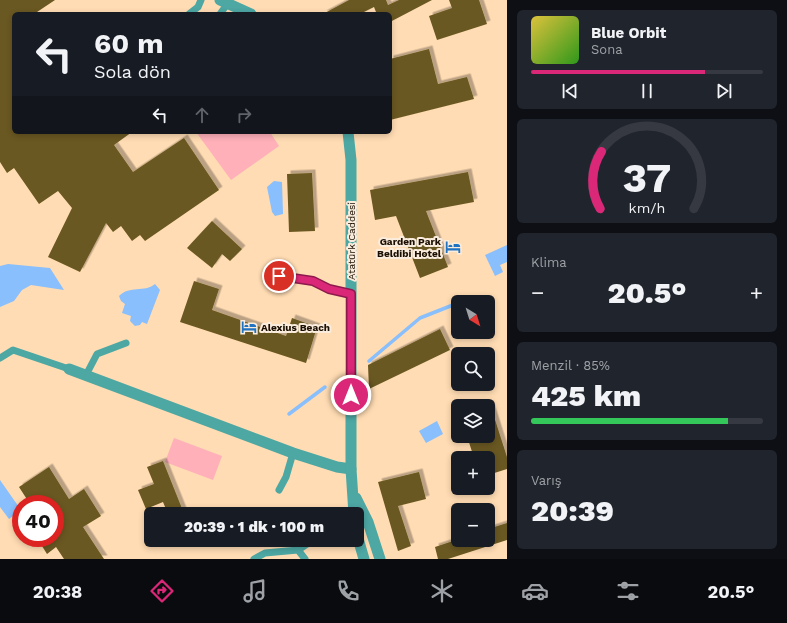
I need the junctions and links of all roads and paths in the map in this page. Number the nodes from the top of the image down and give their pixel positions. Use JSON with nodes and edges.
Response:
{"nodes":[{"id":1,"x":201,"y":0,"type":"edge"},
{"id":2,"x":224,"y":2,"type":"edge"},
{"id":3,"x":192,"y":12,"type":"edge"},
{"id":4,"x":221,"y":12,"type":"edge"},
{"id":5,"x":246,"y":12,"type":"edge"},
{"id":6,"x":348,"y":134,"type":"edge"},
{"id":7,"x":279,"y":276,"type":"dead end"},
{"id":8,"x":351,"y":294,"type":"junction"},
{"id":9,"x":126,"y":343,"type":"dead end"},
{"id":10,"x":0,"y":358,"type":"edge"},
{"id":11,"x":69,"y":368,"type":"joint"},
{"id":12,"x":86,"y":375,"type":"junction"},
{"id":13,"x":293,"y":453,"type":"junction"},
{"id":14,"x":351,"y":470,"type":"junction"},
{"id":15,"x":279,"y":490,"type":"dead end"},
{"id":16,"x":354,"y":493,"type":"junction"},
{"id":17,"x":354,"y":507,"type":"edge"},
{"id":18,"x":358,"y":507,"type":"edge"},
{"id":19,"x":364,"y":528,"type":"edge"},
{"id":20,"x":302,"y":547,"type":"edge"},
{"id":21,"x":360,"y":547,"type":"edge"},
{"id":22,"x":298,"y":550,"type":"junction"},
{"id":23,"x":254,"y":559,"type":"edge"},
{"id":24,"x":305,"y":559,"type":"edge"},
{"id":25,"x":364,"y":559,"type":"edge"},
{"id":26,"x":380,"y":559,"type":"edge"}],
"edges":[{"from":1,"to":3,"type":"lane"},
{"from":2,"to":4,"type":"lane"},
{"from":2,"to":5,"type":"street"},
{"from":6,"to":8,"type":"street","name":"Atatürk Caddesi"},
{"from":7,"to":8,"type":"lane"},
{"from":8,"to":14,"type":"street","name":"Atatürk Caddesi"},
{"from":9,"to":12,"type":"lane"},
{"from":10,"to":11,"type":"lane"},
{"from":11,"to":12,"type":"street"},
{"from":12,"to":13,"type":"street"},
{"from":13,"to":14,"type":"street"},
{"from":13,"to":15,"type":"lane"},
{"from":14,"to":16,"type":"street","name":"Atatürk Caddesi"},
{"from":16,"to":17,"type":"street","name":"Atatürk Caddesi"},
{"from":16,"to":18,"type":"street","name":"Atatürk Caddesi"},
{"from":19,"to":26,"type":"street","name":"Atatürk Caddesi"},
{"from":20,"to":22,"type":"lane"},
{"from":21,"to":25,"type":"street"},
{"from":22,"to":23,"type":"lane"},
{"from":22,"to":24,"type":"lane"}]}
